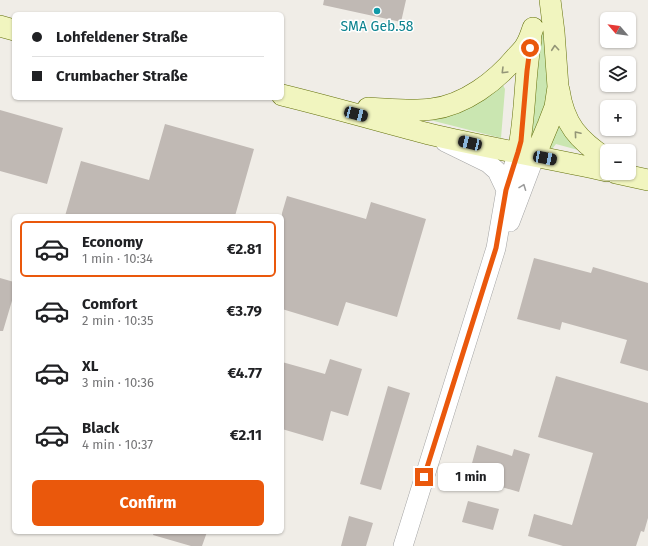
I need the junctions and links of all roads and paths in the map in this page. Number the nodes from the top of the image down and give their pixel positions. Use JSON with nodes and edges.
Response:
{"nodes":[{"id":1,"x":539,"y":0,"type":"edge"},
{"id":2,"x":550,"y":0,"type":"edge"},
{"id":3,"x":0,"y":26,"type":"edge"},
{"id":4,"x":533,"y":28,"type":"junction"},
{"id":5,"x":12,"y":29,"type":"edge"},
{"id":6,"x":558,"y":87,"type":"junction"},
{"id":7,"x":284,"y":96,"type":"edge"},
{"id":8,"x":326,"y":106,"type":"junction"},
{"id":9,"x":429,"y":134,"type":"junction"},
{"id":10,"x":527,"y":154,"type":"junction"},
{"id":11,"x":600,"y":154,"type":"edge"},
{"id":12,"x":600,"y":170,"type":"edge"},
{"id":13,"x":506,"y":190,"type":"junction"},
{"id":14,"x":496,"y":248,"type":"junction"},
{"id":15,"x":403,"y":546,"type":"edge"}],
"edges":[{"from":1,"to":4,"type":"main road"},
{"from":6,"to":2,"type":"main road","one_way":true},
{"from":3,"to":5,"type":"main road"},
{"from":4,"to":8,"type":"main road","one_way":true},
{"from":4,"to":10,"type":"main road"},
{"from":6,"to":10,"type":"main road"},
{"from":11,"to":6,"type":"main road","one_way":true},
{"from":7,"to":8,"type":"main road"},
{"from":8,"to":9,"type":"main road"},
{"from":9,"to":10,"type":"main road"},
{"from":9,"to":13,"type":"street"},
{"from":10,"to":12,"type":"main road"},
{"from":10,"to":13,"type":"street"},
{"from":14,"to":10,"type":"street","one_way":true},
{"from":13,"to":14,"type":"street"},
{"from":14,"to":15,"type":"street"}]}
